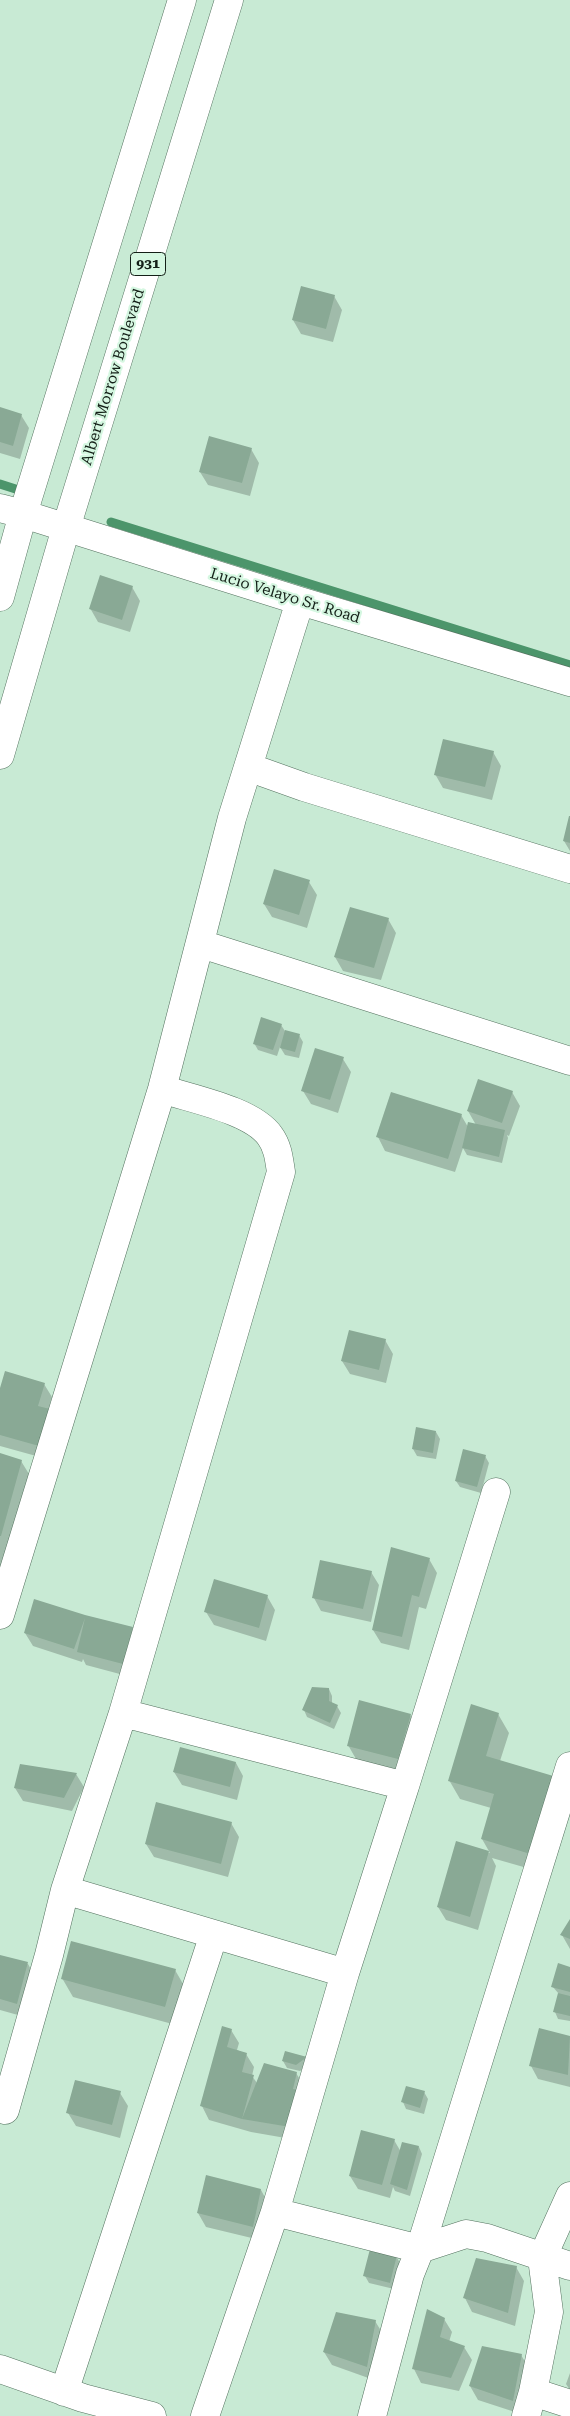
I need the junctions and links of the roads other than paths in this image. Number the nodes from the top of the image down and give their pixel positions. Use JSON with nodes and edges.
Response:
{"nodes":[{"id":1,"x":182,"y":0,"type":"edge"},
{"id":2,"x":229,"y":0,"type":"edge"},
{"id":3,"x":11,"y":511,"type":"edge"},
{"id":4,"x":66,"y":528,"type":"junction"},
{"id":5,"x":0,"y":597,"type":"edge"},
{"id":6,"x":300,"y":601,"type":"junction"},
{"id":7,"x":570,"y":682,"type":"edge"},
{"id":8,"x":0,"y":755,"type":"edge"},
{"id":9,"x":248,"y":767,"type":"junction"},
{"id":10,"x":570,"y":869,"type":"edge"},
{"id":11,"x":201,"y":944,"type":"junction"},
{"id":12,"x":570,"y":1061,"type":"edge"},
{"id":13,"x":162,"y":1089,"type":"junction"},
{"id":14,"x":496,"y":1492,"type":"dead end"},
{"id":15,"x":0,"y":1615,"type":"edge"},
{"id":16,"x":122,"y":1713,"type":"junction"},
{"id":17,"x":570,"y":1766,"type":"edge"},
{"id":18,"x":405,"y":1786,"type":"junction"},
{"id":19,"x":65,"y":1890,"type":"junction"},
{"id":20,"x":214,"y":1934,"type":"junction"},
{"id":21,"x":346,"y":1973,"type":"junction"},
{"id":22,"x":2,"y":2116,"type":"edge"},
{"id":23,"x":570,"y":2196,"type":"edge"},
{"id":24,"x":276,"y":2212,"type":"junction"},
{"id":25,"x":420,"y":2249,"type":"junction"},
{"id":26,"x":542,"y":2258,"type":"junction"},
{"id":27,"x":570,"y":2266,"type":"edge"},
{"id":28,"x":0,"y":2369,"type":"edge"},
{"id":29,"x":64,"y":2392,"type":"junction"},
{"id":30,"x":530,"y":2404,"type":"edge"},
{"id":31,"x":570,"y":2404,"type":"edge"},
{"id":32,"x":152,"y":2416,"type":"edge"},
{"id":33,"x":205,"y":2416,"type":"edge"},
{"id":34,"x":372,"y":2416,"type":"edge"}],
"edges":[{"from":1,"to":3,"type":"main road"},
{"from":2,"to":4,"type":"main road","name":"Albert Morrow Boulevard","number":"931"},
{"from":3,"to":4,"type":"main road","name":"Lucio Velayo Sr. Road"},
{"from":3,"to":5,"type":"main road"},
{"from":4,"to":6,"type":"main road","name":"Lucio Velayo Sr. Road"},
{"from":4,"to":8,"type":"main road","name":"Albert Morrow Boulevard","number":"931"},
{"from":6,"to":7,"type":"main road","name":"Lucio Velayo Sr. Road"},
{"from":6,"to":9,"type":"main road"},
{"from":9,"to":10,"type":"main road"},
{"from":9,"to":11,"type":"main road"},
{"from":11,"to":12,"type":"main road"},
{"from":11,"to":13,"type":"main road"},
{"from":13,"to":15,"type":"main road"},
{"from":13,"to":16,"type":"main road"},
{"from":14,"to":18,"type":"main road"},
{"from":16,"to":18,"type":"main road"},
{"from":16,"to":19,"type":"main road"},
{"from":17,"to":25,"type":"main road"},
{"from":18,"to":21,"type":"main road"},
{"from":19,"to":20,"type":"main road"},
{"from":19,"to":22,"type":"main road"},
{"from":20,"to":21,"type":"main road"},
{"from":20,"to":29,"type":"main road"},
{"from":21,"to":24,"type":"main road"},
{"from":23,"to":26,"type":"main road"},
{"from":24,"to":25,"type":"main road"},
{"from":24,"to":33,"type":"main road"},
{"from":25,"to":26,"type":"main road"},
{"from":25,"to":34,"type":"main road"},
{"from":26,"to":27,"type":"main road"},
{"from":26,"to":30,"type":"main road"},
{"from":28,"to":29,"type":"main road"},
{"from":29,"to":32,"type":"main road"},
{"from":30,"to":31,"type":"main road"}]}
